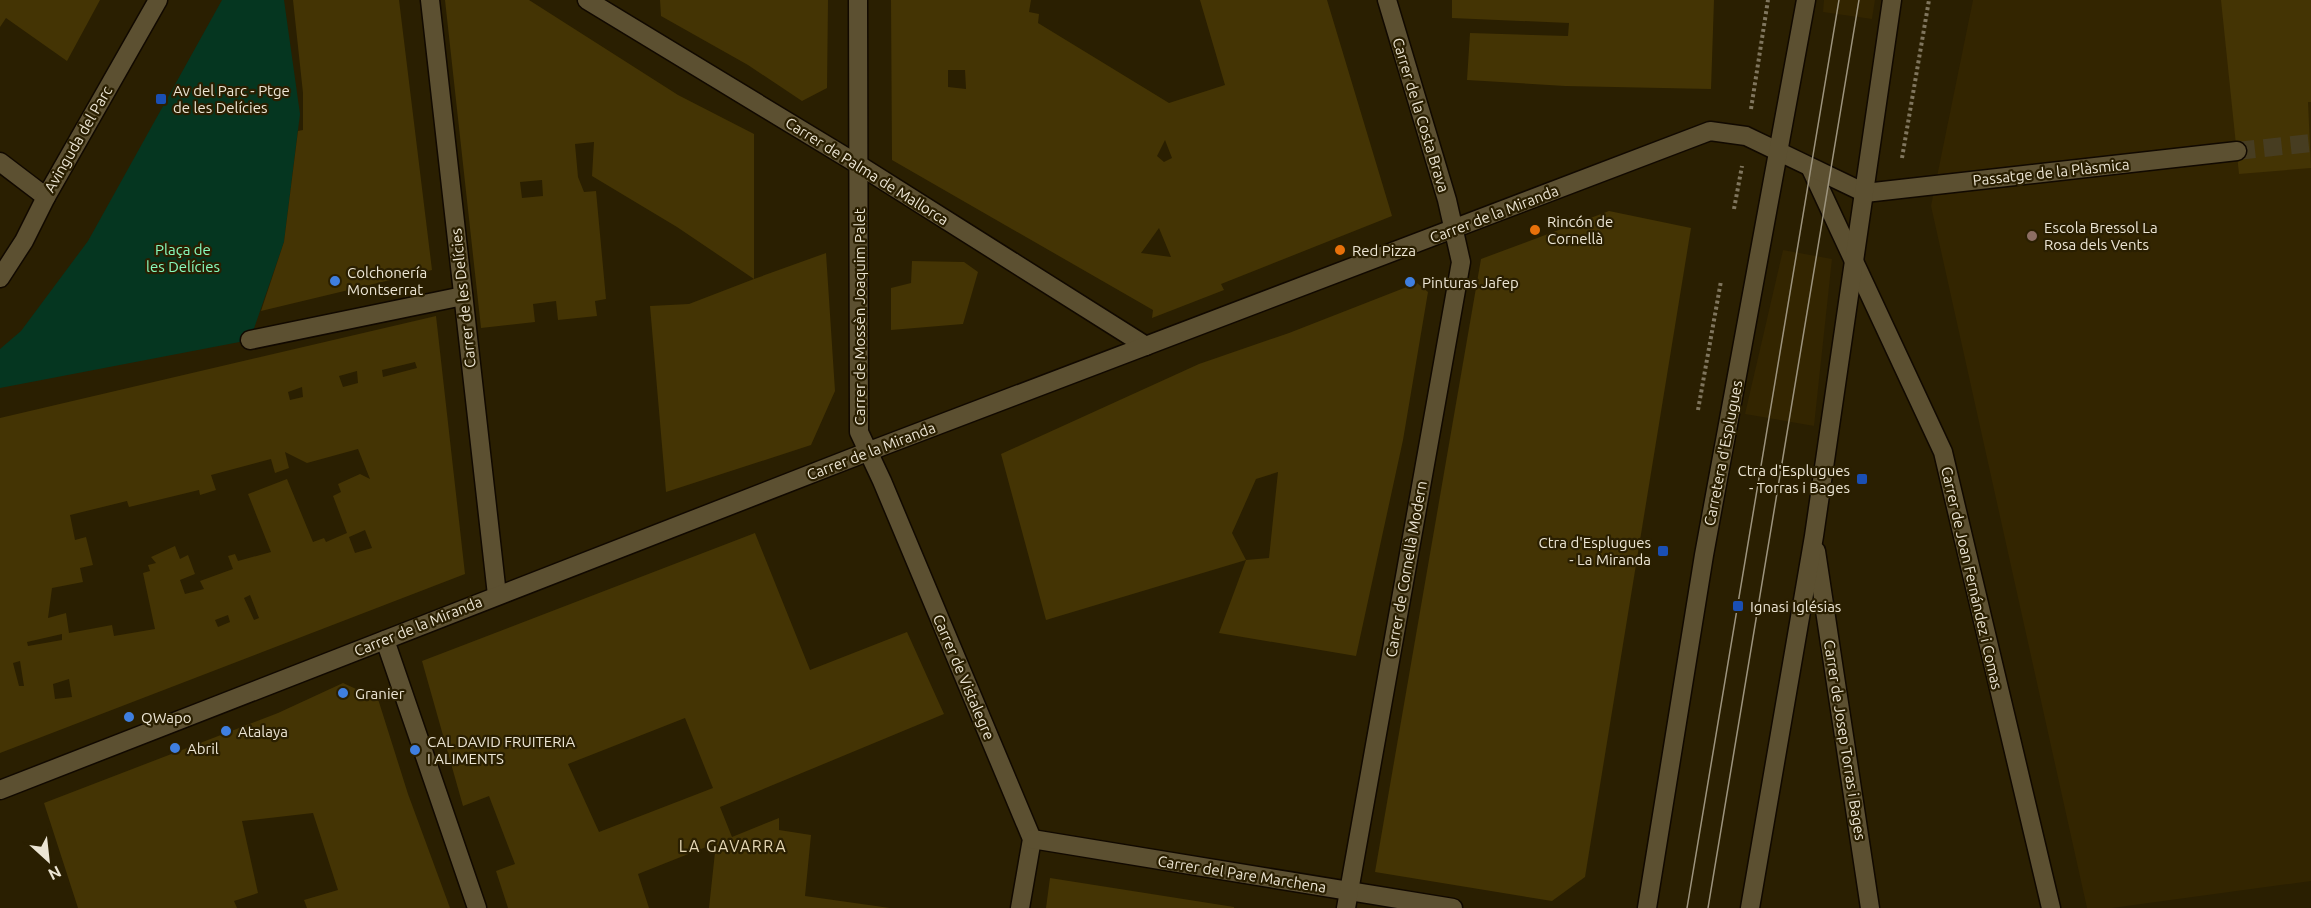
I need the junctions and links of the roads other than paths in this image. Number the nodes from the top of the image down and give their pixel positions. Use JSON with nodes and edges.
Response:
{"nodes":[{"id":1,"x":158,"y":0,"type":"edge"},
{"id":2,"x":430,"y":0,"type":"edge"},
{"id":3,"x":587,"y":0,"type":"edge"},
{"id":4,"x":858,"y":0,"type":"edge"},
{"id":5,"x":1387,"y":0,"type":"edge"},
{"id":6,"x":1806,"y":0,"type":"edge"},
{"id":7,"x":1892,"y":0,"type":"edge"},
{"id":8,"x":2236,"y":151,"type":"tunnel mouth"},
{"id":9,"x":1780,"y":153,"type":"junction"},
{"id":10,"x":0,"y":162,"type":"edge"},
{"id":11,"x":859,"y":165,"type":"junction"},
{"id":12,"x":1811,"y":169,"type":"junction"},
{"id":13,"x":1865,"y":193,"type":"junction"},
{"id":14,"x":46,"y":196,"type":"junction"},
{"id":15,"x":1454,"y":230,"type":"junction"},
{"id":16,"x":1854,"y":262,"type":"junction"},
{"id":17,"x":0,"y":278,"type":"edge"},
{"id":18,"x":463,"y":296,"type":"junction"},
{"id":19,"x":250,"y":340,"type":"dead end"},
{"id":20,"x":1146,"y":346,"type":"junction"},
{"id":21,"x":867,"y":453,"type":"junction"},
{"id":22,"x":1814,"y":536,"type":"junction"},
{"id":23,"x":497,"y":595,"type":"junction"},
{"id":24,"x":385,"y":640,"type":"junction"},
{"id":25,"x":0,"y":790,"type":"edge"},
{"id":26,"x":1032,"y":839,"type":"junction"},
{"id":27,"x":1347,"y":899,"type":"edge"},
{"id":28,"x":477,"y":908,"type":"edge"},
{"id":29,"x":1020,"y":908,"type":"edge"},
{"id":30,"x":1453,"y":908,"type":"edge"},
{"id":31,"x":1647,"y":908,"type":"edge"},
{"id":32,"x":1750,"y":908,"type":"edge"},
{"id":33,"x":1870,"y":908,"type":"edge"},
{"id":34,"x":2050,"y":908,"type":"edge"}],
"edges":[{"from":1,"to":14,"type":"street","name":"Avinguda del Parc"},
{"from":2,"to":18,"type":"street","name":"Carrer de les Delícies"},
{"from":3,"to":11,"type":"street","name":"Carrer de Palma de Mallorca"},
{"from":4,"to":11,"type":"street","name":"Carrer de Mossèn Joaquim Palet"},
{"from":5,"to":15,"type":"street","name":"Carrer de la Costa Brava"},
{"from":6,"to":9,"type":"street","name":"Carretera d'Esplugues"},
{"from":7,"to":13,"type":"street"},
{"from":8,"to":13,"type":"street","name":"Passatge de la Plàsmica"},
{"from":9,"to":12,"type":"street","name":"Carrer de la Miranda"},
{"from":9,"to":15,"type":"street","name":"Carrer de la Miranda"},
{"from":9,"to":31,"type":"street","name":"Carretera d'Esplugues"},
{"from":10,"to":14,"type":"street"},
{"from":11,"to":20,"type":"street","name":"Carrer de Palma de Mallorca"},
{"from":11,"to":21,"type":"street","name":"Carrer de Mossèn Joaquim Palet"},
{"from":12,"to":13,"type":"street","name":"Carrer de la Miranda"},
{"from":12,"to":16,"type":"street","name":"Carrer de Joan Fernández i Comas"},
{"from":13,"to":16,"type":"street"},
{"from":14,"to":17,"type":"street","name":"Avinguda del Parc"},
{"from":15,"to":20,"type":"street","name":"Carrer de la Miranda"},
{"from":15,"to":27,"type":"street","name":"Carrer de Cornellà Modern"},
{"from":16,"to":22,"type":"street"},
{"from":16,"to":34,"type":"street","name":"Carrer de Joan Fernández i Comas"},
{"from":18,"to":19,"type":"street"},
{"from":18,"to":23,"type":"street","name":"Carrer de les Delícies"},
{"from":20,"to":21,"type":"street","name":"Carrer de la Miranda"},
{"from":21,"to":23,"type":"street","name":"Carrer de la Miranda"},
{"from":21,"to":26,"type":"street","name":"Carrer de Vistalegre"},
{"from":22,"to":32,"type":"street"},
{"from":22,"to":33,"type":"street","name":"Carrer de Josep Torras i Bages"},
{"from":23,"to":24,"type":"street","name":"Carrer de la Miranda"},
{"from":24,"to":25,"type":"street","name":"Carrer de la Miranda"},
{"from":24,"to":28,"type":"street"},
{"from":26,"to":27,"type":"street","name":"Carrer del Pare Marchena"},
{"from":26,"to":29,"type":"street"},
{"from":27,"to":30,"type":"street","name":"Carrer del Pare Marchena"}]}
